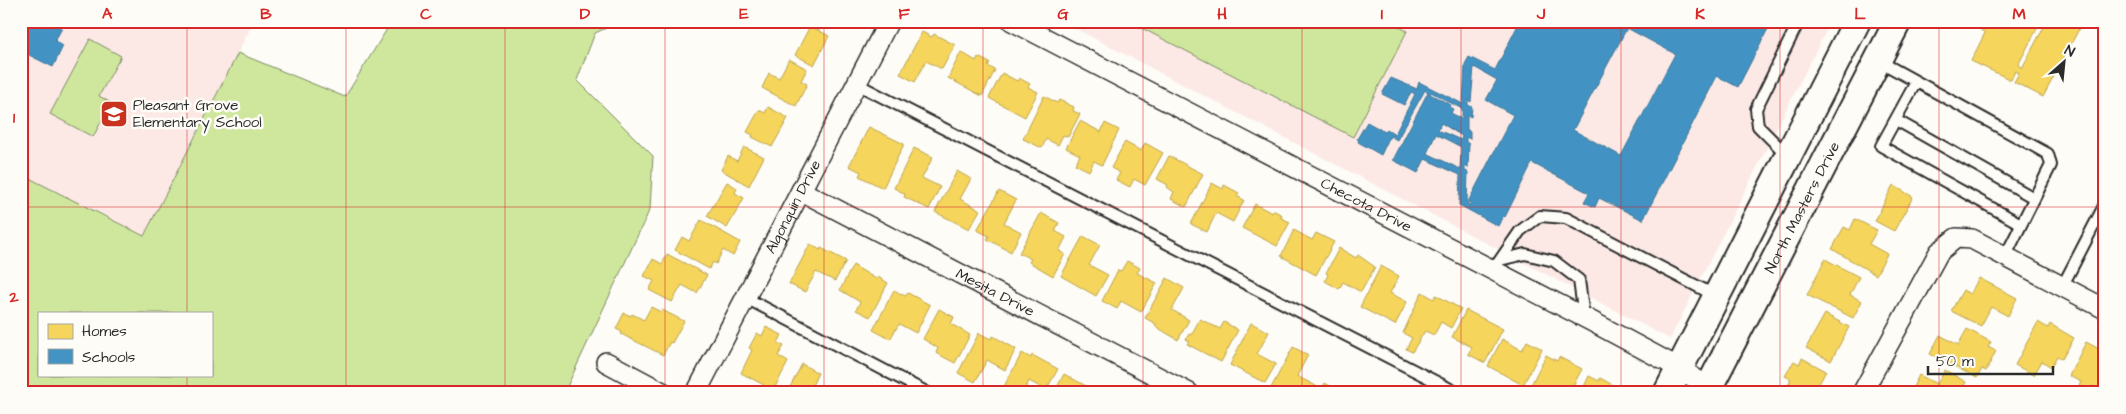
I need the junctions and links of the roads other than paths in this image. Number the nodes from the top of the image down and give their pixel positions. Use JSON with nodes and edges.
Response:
{"nodes":[{"id":1,"x":889,"y":21,"type":"edge"},
{"id":2,"x":1012,"y":21,"type":"edge"},
{"id":3,"x":1799,"y":21,"type":"edge"},
{"id":4,"x":1857,"y":21,"type":"edge"},
{"id":5,"x":1898,"y":21,"type":"edge"},
{"id":6,"x":1877,"y":60,"type":"junction"},
{"id":7,"x":1916,"y":82,"type":"junction"},
{"id":8,"x":857,"y":84,"type":"junction"},
{"id":9,"x":1896,"y":120,"type":"junction"},
{"id":10,"x":1788,"y":156,"type":"junction"},
{"id":11,"x":802,"y":192,"type":"junction"},
{"id":12,"x":2034,"y":198,"type":"junction"},
{"id":13,"x":2105,"y":204,"type":"edge"},
{"id":14,"x":2021,"y":224,"type":"junction"},
{"id":15,"x":2005,"y":257,"type":"junction"},
{"id":16,"x":1496,"y":265,"type":"junction"},
{"id":17,"x":2062,"y":287,"type":"junction"},
{"id":18,"x":1716,"y":296,"type":"junction"},
{"id":19,"x":746,"y":298,"type":"junction"},
{"id":20,"x":2105,"y":309,"type":"edge"},
{"id":21,"x":1584,"y":317,"type":"junction"},
{"id":22,"x":606,"y":362,"type":"dead end"},
{"id":23,"x":1680,"y":368,"type":"junction"},
{"id":24,"x":1710,"y":391,"type":"edge"},
{"id":25,"x":664,"y":393,"type":"edge"},
{"id":26,"x":696,"y":393,"type":"edge"},
{"id":27,"x":928,"y":393,"type":"edge"},
{"id":28,"x":1189,"y":393,"type":"edge"},
{"id":29,"x":1458,"y":393,"type":"edge"},
{"id":30,"x":1666,"y":393,"type":"edge"},
{"id":31,"x":1862,"y":393,"type":"edge"}],
"edges":[{"from":1,"to":8,"type":"street","name":"Algonquin Drive"},
{"from":2,"to":16,"type":"street","name":"Checota Drive"},
{"from":3,"to":10,"type":"lane"},
{"from":4,"to":10,"type":"main road"},
{"from":5,"to":6,"type":"main road","name":"North Masters Drive"},
{"from":6,"to":7,"type":"lane"},
{"from":6,"to":24,"type":"main road","name":"North Masters Drive"},
{"from":7,"to":9,"type":"lane"},
{"from":7,"to":12,"type":"lane"},
{"from":8,"to":11,"type":"street","name":"Algonquin Drive"},
{"from":8,"to":29,"type":"lane"},
{"from":9,"to":12,"type":"lane"},
{"from":9,"to":14,"type":"lane"},
{"from":10,"to":18,"type":"main road"},
{"from":11,"to":19,"type":"street","name":"Algonquin Drive"},
{"from":11,"to":28,"type":"street","name":"Mesita Drive"},
{"from":12,"to":14,"type":"lane"},
{"from":13,"to":17,"type":"lane"},
{"from":14,"to":15,"type":"lane"},
{"from":15,"to":17,"type":"street"},
{"from":15,"to":31,"type":"street"},
{"from":16,"to":18,"type":"lane"},
{"from":16,"to":21,"type":"street","name":"Checota Drive"},
{"from":16,"to":21,"type":"lane"},
{"from":17,"to":20,"type":"street"},
{"from":18,"to":23,"type":"main road"},
{"from":19,"to":26,"type":"street","name":"Algonquin Drive"},
{"from":19,"to":27,"type":"lane"},
{"from":21,"to":23,"type":"street","name":"Checota Drive"},
{"from":22,"to":25,"type":"street"},
{"from":23,"to":24,"type":"street","name":"Checota Drive"},
{"from":23,"to":30,"type":"main road"}]}
